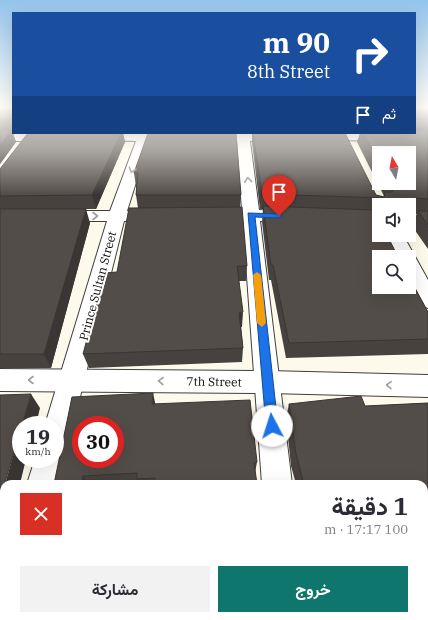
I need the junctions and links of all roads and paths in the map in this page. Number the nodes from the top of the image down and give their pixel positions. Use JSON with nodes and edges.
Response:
{"nodes":[{"id":1,"x":30,"y":137,"type":"edge"},
{"id":2,"x":143,"y":137,"type":"edge"},
{"id":3,"x":243,"y":137,"type":"edge"},
{"id":4,"x":346,"y":137,"type":"edge"},
{"id":5,"x":21,"y":148,"type":"edge"},
{"id":6,"x":353,"y":151,"type":"edge"},
{"id":7,"x":196,"y":215,"type":"edge"},
{"id":8,"x":251,"y":215,"type":"junction"},
{"id":9,"x":0,"y":216,"type":"edge"},
{"id":10,"x":117,"y":216,"type":"junction"},
{"id":11,"x":172,"y":216,"type":"edge"},
{"id":12,"x":311,"y":217,"type":"edge"},
{"id":13,"x":416,"y":219,"type":"edge"},
{"id":14,"x":428,"y":219,"type":"edge"},
{"id":15,"x":416,"y":277,"type":"edge"},
{"id":16,"x":428,"y":300,"type":"edge"},
{"id":17,"x":0,"y":380,"type":"edge"},
{"id":18,"x":73,"y":380,"type":"junction"},
{"id":19,"x":268,"y":382,"type":"junction"},
{"id":20,"x":428,"y":386,"type":"edge"},
{"id":21,"x":62,"y":416,"type":"edge"},
{"id":22,"x":47,"y":468,"type":"edge"},
{"id":23,"x":43,"y":480,"type":"edge"},
{"id":24,"x":277,"y":480,"type":"edge"}],
"edges":[{"from":1,"to":5,"type":"street"},
{"from":2,"to":10,"type":"street","name":"Prince Sultan Street","one_way":true},
{"from":8,"to":3,"type":"street","one_way":true},
{"from":4,"to":6,"type":"street"},
{"from":7,"to":8,"type":"street"},
{"from":8,"to":12,"type":"street"},
{"from":8,"to":19,"type":"street"},
{"from":9,"to":10,"type":"street","one_way":true},
{"from":10,"to":11,"type":"street"},
{"from":10,"to":18,"type":"street","name":"Prince Sultan Street"},
{"from":13,"to":14,"type":"street"},
{"from":15,"to":16,"type":"street"},
{"from":18,"to":17,"type":"street","name":"7th Street","one_way":true},
{"from":19,"to":18,"type":"street","name":"7th Street","one_way":true},
{"from":18,"to":21,"type":"street","name":"Prince Sultan Street"},
{"from":20,"to":19,"type":"street","name":"7th Street","one_way":true},
{"from":19,"to":24,"type":"street"},
{"from":22,"to":23,"type":"street"}]}
